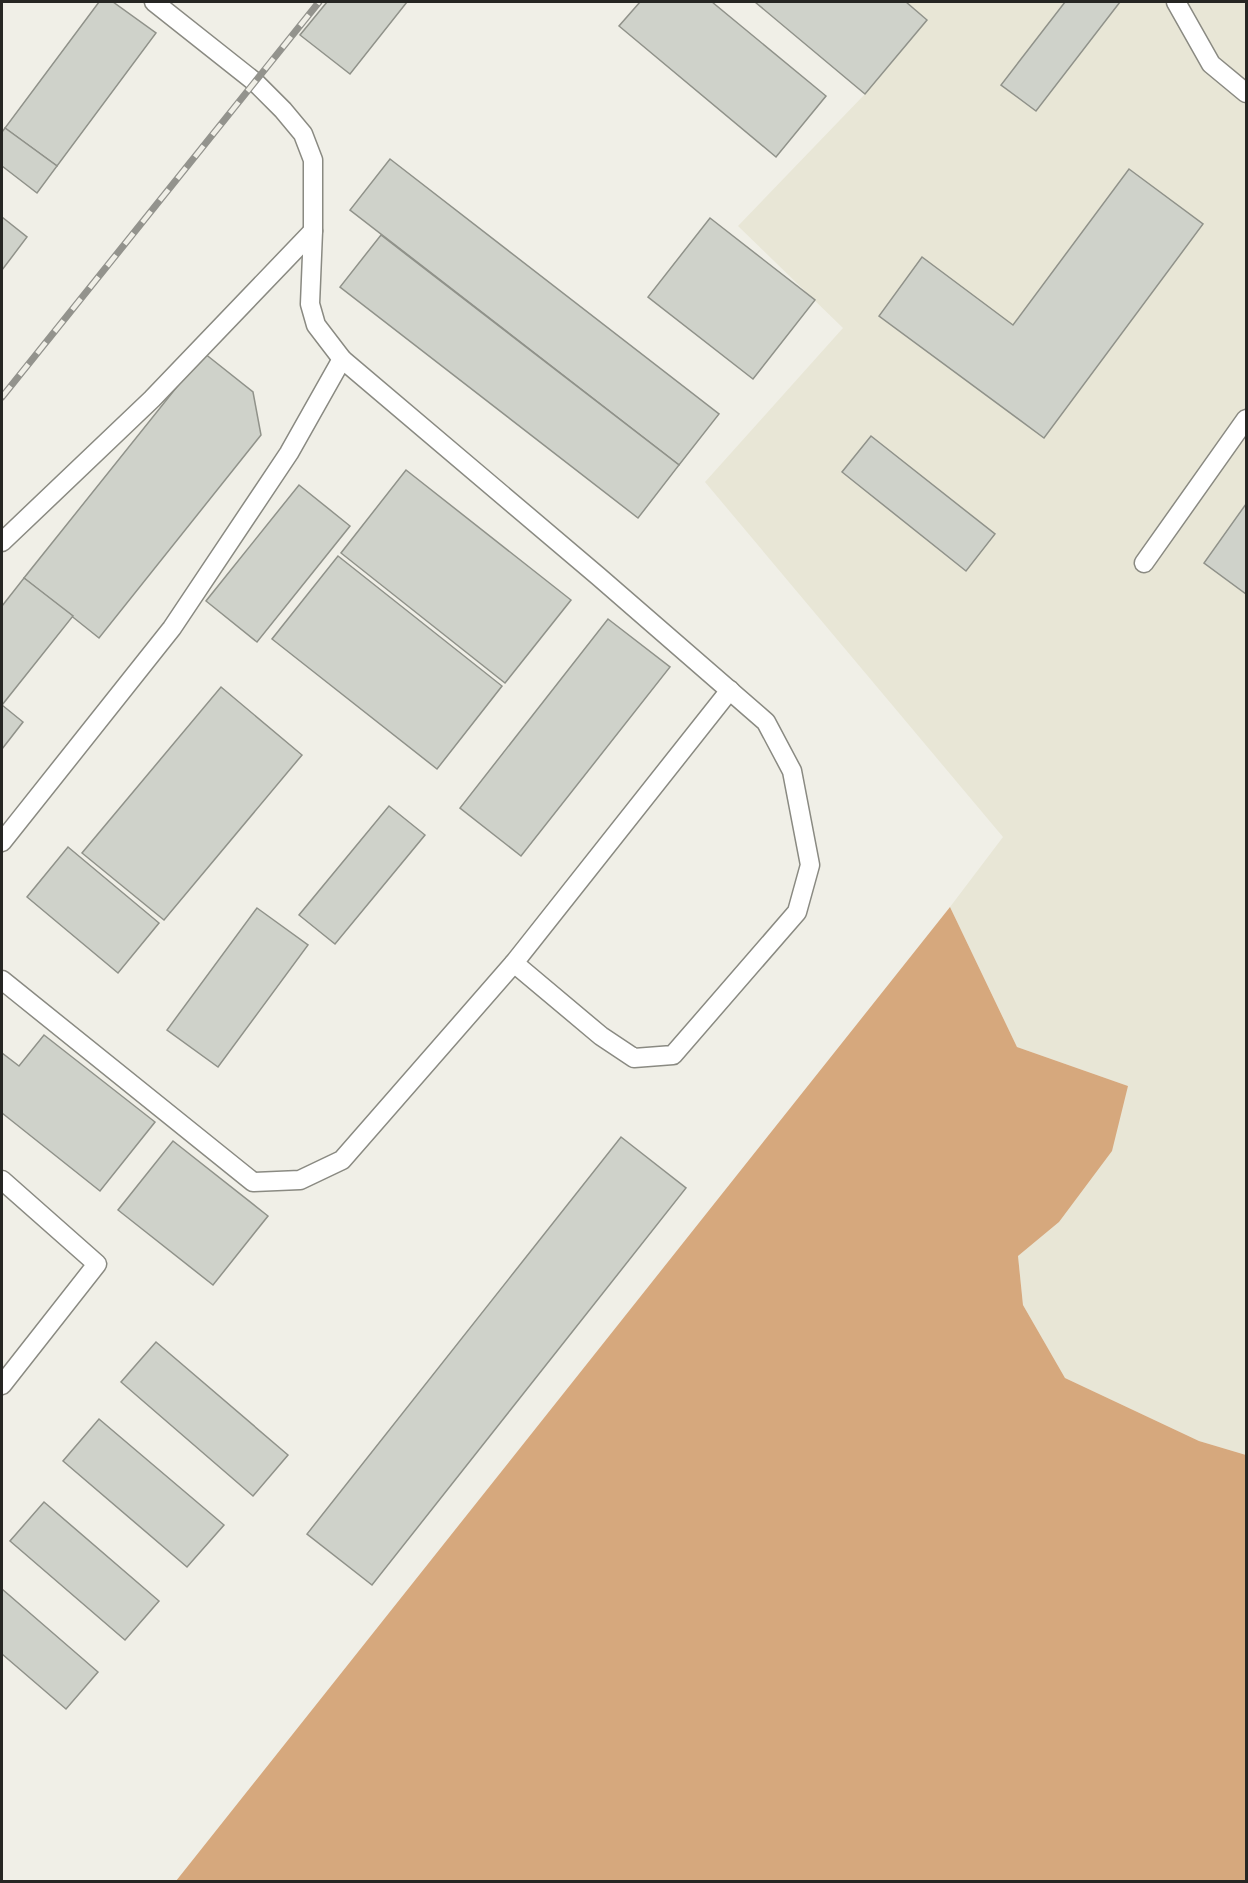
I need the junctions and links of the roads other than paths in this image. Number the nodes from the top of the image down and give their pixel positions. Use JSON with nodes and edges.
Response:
{"nodes":[{"id":1,"x":154,"y":2,"type":"edge"},
{"id":2,"x":1176,"y":2,"type":"edge"},
{"id":3,"x":1246,"y":93,"type":"edge"},
{"id":4,"x":313,"y":231,"type":"junction"},
{"id":5,"x":342,"y":359,"type":"junction"},
{"id":6,"x":1246,"y":420,"type":"edge"},
{"id":7,"x":2,"y":542,"type":"edge"},
{"id":8,"x":1144,"y":563,"type":"dead end"},
{"id":9,"x":730,"y":690,"type":"junction"},
{"id":10,"x":2,"y":842,"type":"edge"},
{"id":11,"x":514,"y":963,"type":"junction"},
{"id":12,"x":2,"y":980,"type":"edge"},
{"id":13,"x":2,"y":1180,"type":"edge"},
{"id":14,"x":2,"y":1384,"type":"edge"}],
"edges":[{"from":1,"to":4,"type":"lane"},
{"from":2,"to":3,"type":"lane"},
{"from":4,"to":5,"type":"lane"},
{"from":4,"to":7,"type":"lane"},
{"from":5,"to":9,"type":"lane"},
{"from":5,"to":10,"type":"lane"},
{"from":6,"to":8,"type":"lane"},
{"from":9,"to":11,"type":"lane"},
{"from":9,"to":11,"type":"lane"},
{"from":11,"to":12,"type":"lane"},
{"from":13,"to":14,"type":"lane"}]}
